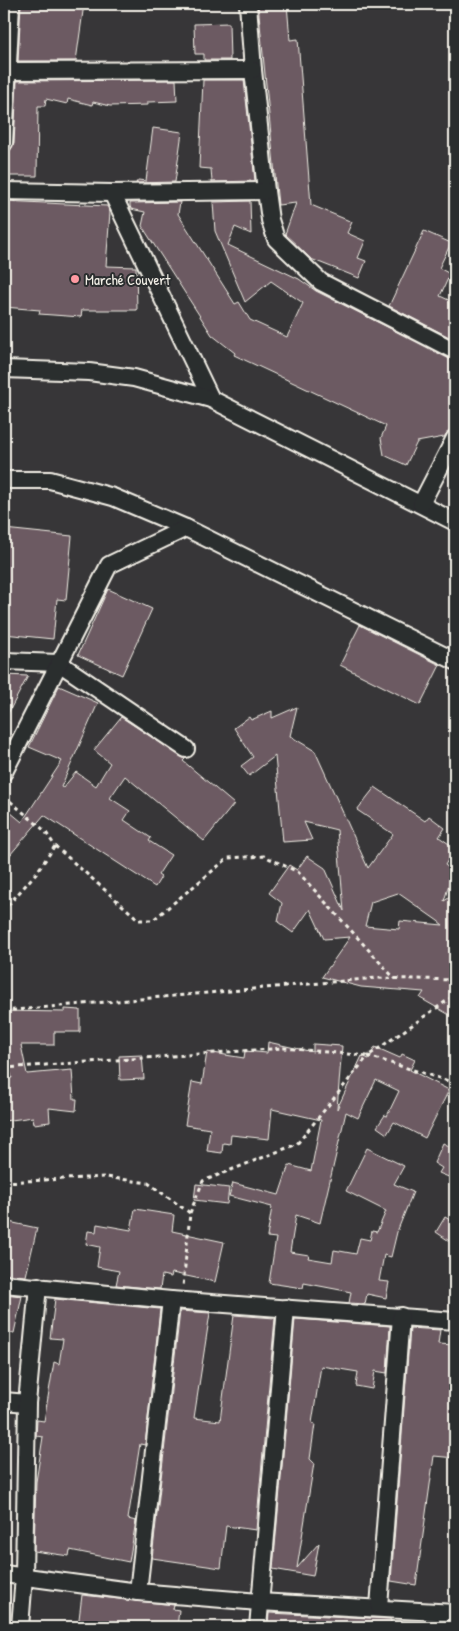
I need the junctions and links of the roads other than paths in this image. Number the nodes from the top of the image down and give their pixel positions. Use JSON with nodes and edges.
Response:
{"nodes":[{"id":1,"x":11,"y":4,"type":"edge"},
{"id":2,"x":248,"y":4,"type":"edge"},
{"id":3,"x":252,"y":70,"type":"junction"},
{"id":4,"x":8,"y":71,"type":"junction"},
{"id":5,"x":4,"y":143,"type":"edge"},
{"id":6,"x":4,"y":191,"type":"edge"},
{"id":7,"x":266,"y":191,"type":"junction"},
{"id":8,"x":112,"y":193,"type":"junction"},
{"id":9,"x":455,"y":351,"type":"edge"},
{"id":10,"x":4,"y":369,"type":"edge"},
{"id":11,"x":211,"y":399,"type":"junction"},
{"id":12,"x":455,"y":438,"type":"edge"},
{"id":13,"x":4,"y":480,"type":"edge"},
{"id":14,"x":421,"y":504,"type":"junction"},
{"id":15,"x":455,"y":522,"type":"edge"},
{"id":16,"x":186,"y":528,"type":"junction"},
{"id":17,"x":455,"y":660,"type":"edge"},
{"id":18,"x":4,"y":661,"type":"edge"},
{"id":19,"x":58,"y":664,"type":"junction"},
{"id":20,"x":186,"y":749,"type":"dead end"},
{"id":21,"x":4,"y":772,"type":"edge"},
{"id":22,"x":4,"y":1284,"type":"edge"},
{"id":23,"x":38,"y":1286,"type":"junction"},
{"id":24,"x":177,"y":1300,"type":"junction"},
{"id":25,"x":286,"y":1308,"type":"junction"},
{"id":26,"x":401,"y":1316,"type":"junction"},
{"id":27,"x":455,"y":1321,"type":"edge"},
{"id":28,"x":4,"y":1401,"type":"edge"},
{"id":29,"x":27,"y":1403,"type":"junction"},
{"id":30,"x":4,"y":1574,"type":"edge"},
{"id":31,"x":24,"y":1576,"type":"junction"},
{"id":32,"x":138,"y":1592,"type":"junction"},
{"id":33,"x":259,"y":1602,"type":"junction"},
{"id":34,"x":379,"y":1607,"type":"junction"},
{"id":35,"x":455,"y":1613,"type":"edge"},
{"id":36,"x":20,"y":1627,"type":"edge"},
{"id":37,"x":258,"y":1627,"type":"edge"}],
"edges":[{"from":1,"to":4,"type":"street"},
{"from":2,"to":3,"type":"street"},
{"from":3,"to":4,"type":"street"},
{"from":3,"to":7,"type":"street"},
{"from":4,"to":5,"type":"street"},
{"from":6,"to":8,"type":"street"},
{"from":7,"to":8,"type":"street"},
{"from":7,"to":9,"type":"street"},
{"from":8,"to":11,"type":"street"},
{"from":10,"to":11,"type":"street"},
{"from":11,"to":14,"type":"street"},
{"from":12,"to":14,"type":"street"},
{"from":13,"to":16,"type":"street"},
{"from":14,"to":15,"type":"street"},
{"from":16,"to":17,"type":"street"},
{"from":16,"to":19,"type":"street"},
{"from":18,"to":19,"type":"street"},
{"from":19,"to":20,"type":"street"},
{"from":19,"to":21,"type":"street"},
{"from":22,"to":23,"type":"street"},
{"from":23,"to":24,"type":"street"},
{"from":23,"to":29,"type":"street"},
{"from":24,"to":25,"type":"street"},
{"from":24,"to":32,"type":"street"},
{"from":25,"to":26,"type":"street"},
{"from":25,"to":33,"type":"street"},
{"from":26,"to":27,"type":"street"},
{"from":26,"to":34,"type":"street"},
{"from":28,"to":29,"type":"street"},
{"from":29,"to":31,"type":"street"},
{"from":30,"to":31,"type":"street"},
{"from":31,"to":32,"type":"street"},
{"from":31,"to":36,"type":"street"},
{"from":32,"to":33,"type":"street"},
{"from":33,"to":34,"type":"street"},
{"from":33,"to":37,"type":"street"},
{"from":34,"to":35,"type":"street"}]}
